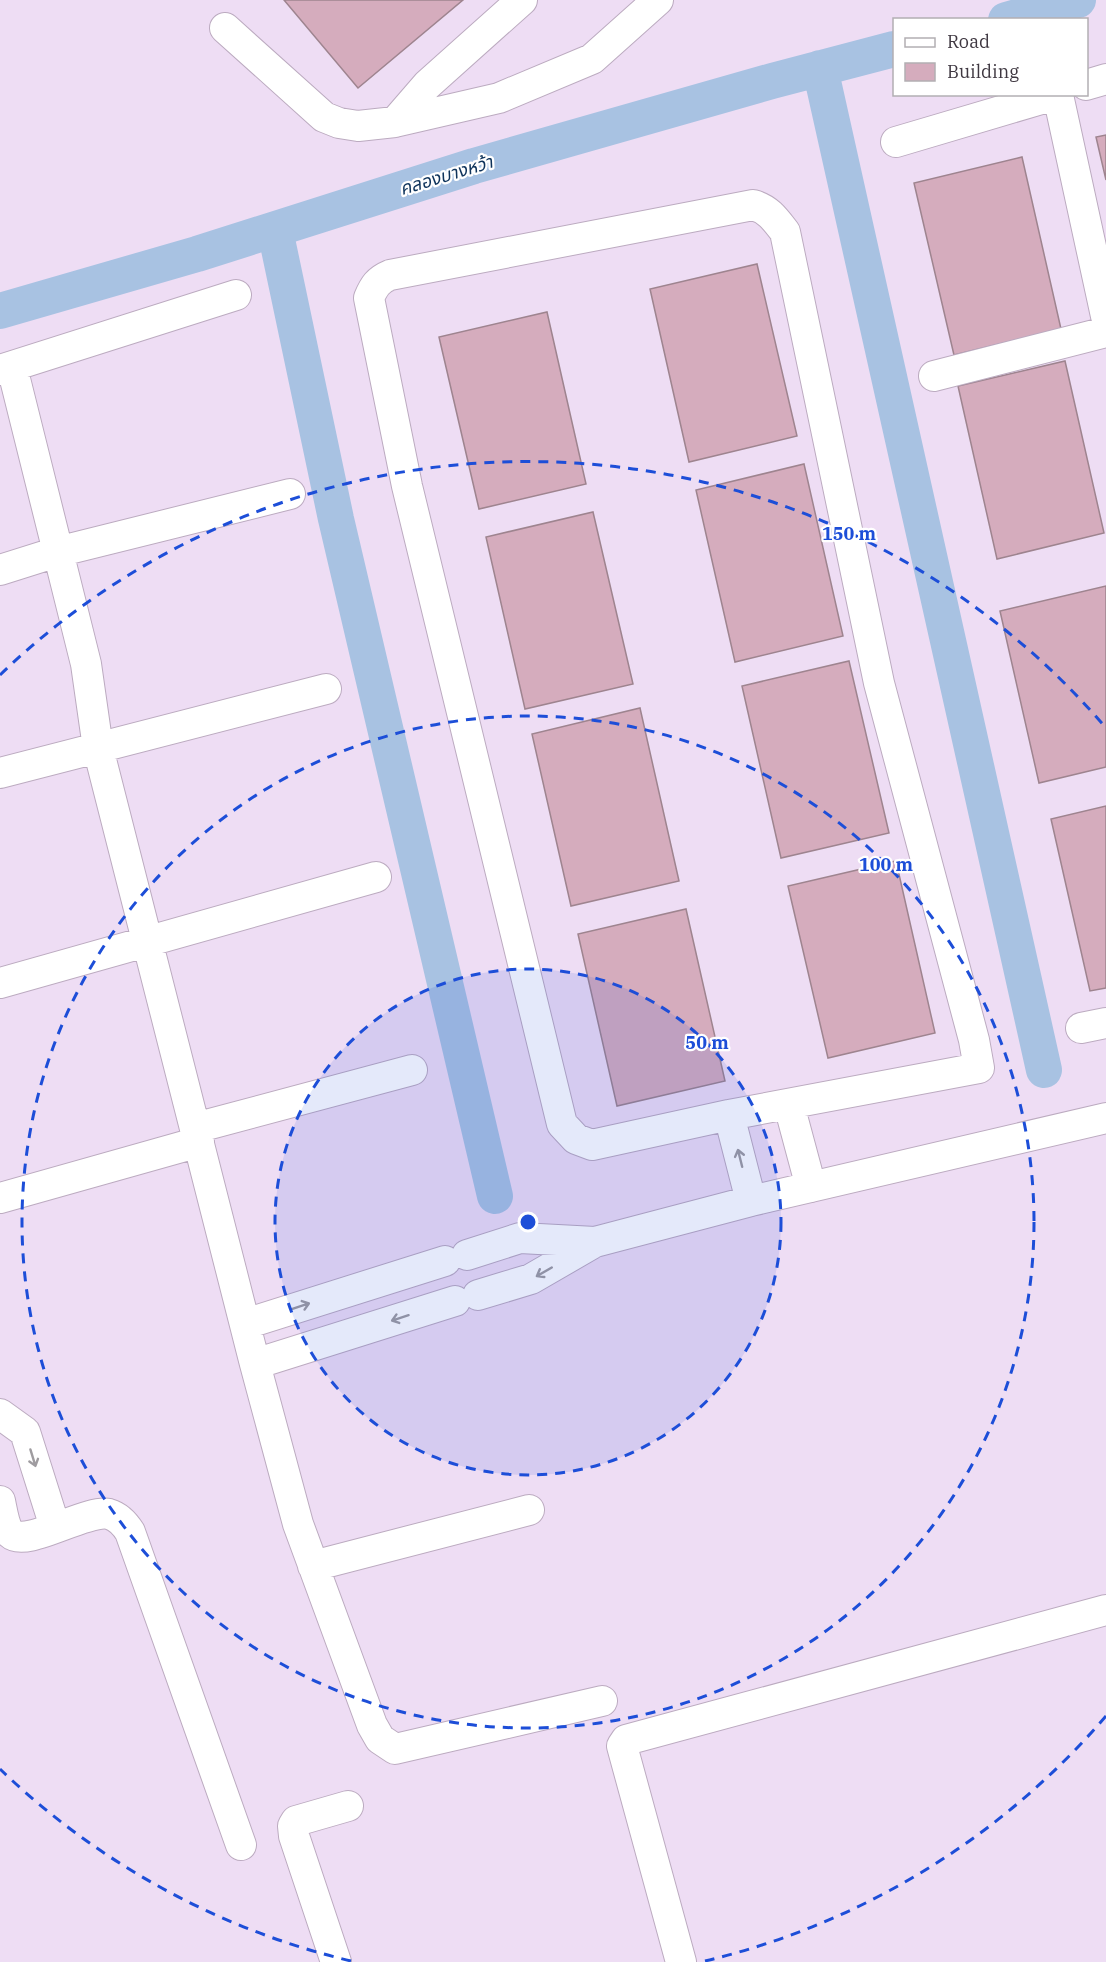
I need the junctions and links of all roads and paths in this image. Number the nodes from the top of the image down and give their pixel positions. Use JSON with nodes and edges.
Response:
{"nodes":[{"id":1,"x":522,"y":0,"type":"edge"},
{"id":2,"x":658,"y":0,"type":"edge"},
{"id":3,"x":225,"y":28,"type":"dead end"},
{"id":4,"x":1106,"y":79,"type":"edge"},
{"id":5,"x":1088,"y":84,"type":"edge"},
{"id":6,"x":1055,"y":96,"type":"edge"},
{"id":7,"x":1058,"y":96,"type":"edge"},
{"id":8,"x":395,"y":122,"type":"junction"},
{"id":9,"x":896,"y":142,"type":"dead end"},
{"id":10,"x":236,"y":295,"type":"dead end"},
{"id":11,"x":1106,"y":316,"type":"edge"},
{"id":12,"x":1106,"y":332,"type":"edge"},
{"id":13,"x":6,"y":368,"type":"edge"},
{"id":14,"x":934,"y":376,"type":"dead end"},
{"id":15,"x":290,"y":494,"type":"dead end"},
{"id":16,"x":57,"y":552,"type":"junction"},
{"id":17,"x":0,"y":570,"type":"edge"},
{"id":18,"x":326,"y":689,"type":"dead end"},
{"id":19,"x":98,"y":748,"type":"junction"},
{"id":20,"x":0,"y":773,"type":"edge"},
{"id":21,"x":376,"y":877,"type":"dead end"},
{"id":22,"x":147,"y":941,"type":"junction"},
{"id":23,"x":0,"y":982,"type":"edge"},
{"id":24,"x":412,"y":1070,"type":"dead end"},
{"id":25,"x":789,"y":1105,"type":"junction"},
{"id":26,"x":729,"y":1115,"type":"junction"},
{"id":27,"x":1106,"y":1118,"type":"edge"},
{"id":28,"x":197,"y":1135,"type":"junction"},
{"id":29,"x":811,"y":1187,"type":"junction"},
{"id":30,"x":0,"y":1198,"type":"edge"},
{"id":31,"x":751,"y":1201,"type":"junction"},
{"id":32,"x":595,"y":1242,"type":"junction"},
{"id":33,"x":245,"y":1324,"type":"junction"},
{"id":34,"x":255,"y":1364,"type":"junction"},
{"id":35,"x":0,"y":1414,"type":"edge"},
{"id":36,"x":0,"y":1501,"type":"edge"},
{"id":37,"x":529,"y":1510,"type":"dead end"},
{"id":38,"x":55,"y":1527,"type":"junction"},
{"id":39,"x":313,"y":1566,"type":"junction"},
{"id":40,"x":1106,"y":1610,"type":"edge"},
{"id":41,"x":602,"y":1701,"type":"dead end"},
{"id":42,"x":348,"y":1806,"type":"dead end"},
{"id":43,"x":241,"y":1845,"type":"dead end"},
{"id":44,"x":336,"y":1962,"type":"edge"},
{"id":45,"x":681,"y":1962,"type":"edge"}],
"edges":[{"from":1,"to":8,"type":"street"},
{"from":2,"to":8,"type":"street"},
{"from":3,"to":8,"type":"street"},
{"from":4,"to":5,"type":"street"},
{"from":6,"to":9,"type":"street"},
{"from":7,"to":11,"type":"street"},
{"from":10,"to":13,"type":"street"},
{"from":12,"to":14,"type":"street"},
{"from":13,"to":16,"type":"street"},
{"from":15,"to":16,"type":"street"},
{"from":16,"to":17,"type":"street"},
{"from":16,"to":19,"type":"street"},
{"from":18,"to":19,"type":"street"},
{"from":19,"to":20,"type":"street"},
{"from":19,"to":22,"type":"street"},
{"from":21,"to":22,"type":"street"},
{"from":22,"to":23,"type":"street"},
{"from":22,"to":28,"type":"street"},
{"from":24,"to":28,"type":"street"},
{"from":25,"to":26,"type":"street"},
{"from":25,"to":26,"type":"street"},
{"from":25,"to":29,"type":"street"},
{"from":31,"to":26,"type":"street","one_way":true},
{"from":27,"to":29,"type":"street"},
{"from":28,"to":30,"type":"street"},
{"from":28,"to":33,"type":"street"},
{"from":29,"to":31,"type":"street"},
{"from":31,"to":32,"type":"street"},
{"from":33,"to":32,"type":"street","one_way":true},
{"from":32,"to":34,"type":"street","one_way":true},
{"from":33,"to":34,"type":"street"},
{"from":34,"to":39,"type":"street"},
{"from":35,"to":38,"type":"street","one_way":true},
{"from":36,"to":38,"type":"street"},
{"from":37,"to":39,"type":"street"},
{"from":38,"to":43,"type":"street"},
{"from":39,"to":41,"type":"street"},
{"from":40,"to":45,"type":"street"},
{"from":42,"to":44,"type":"street"}]}
